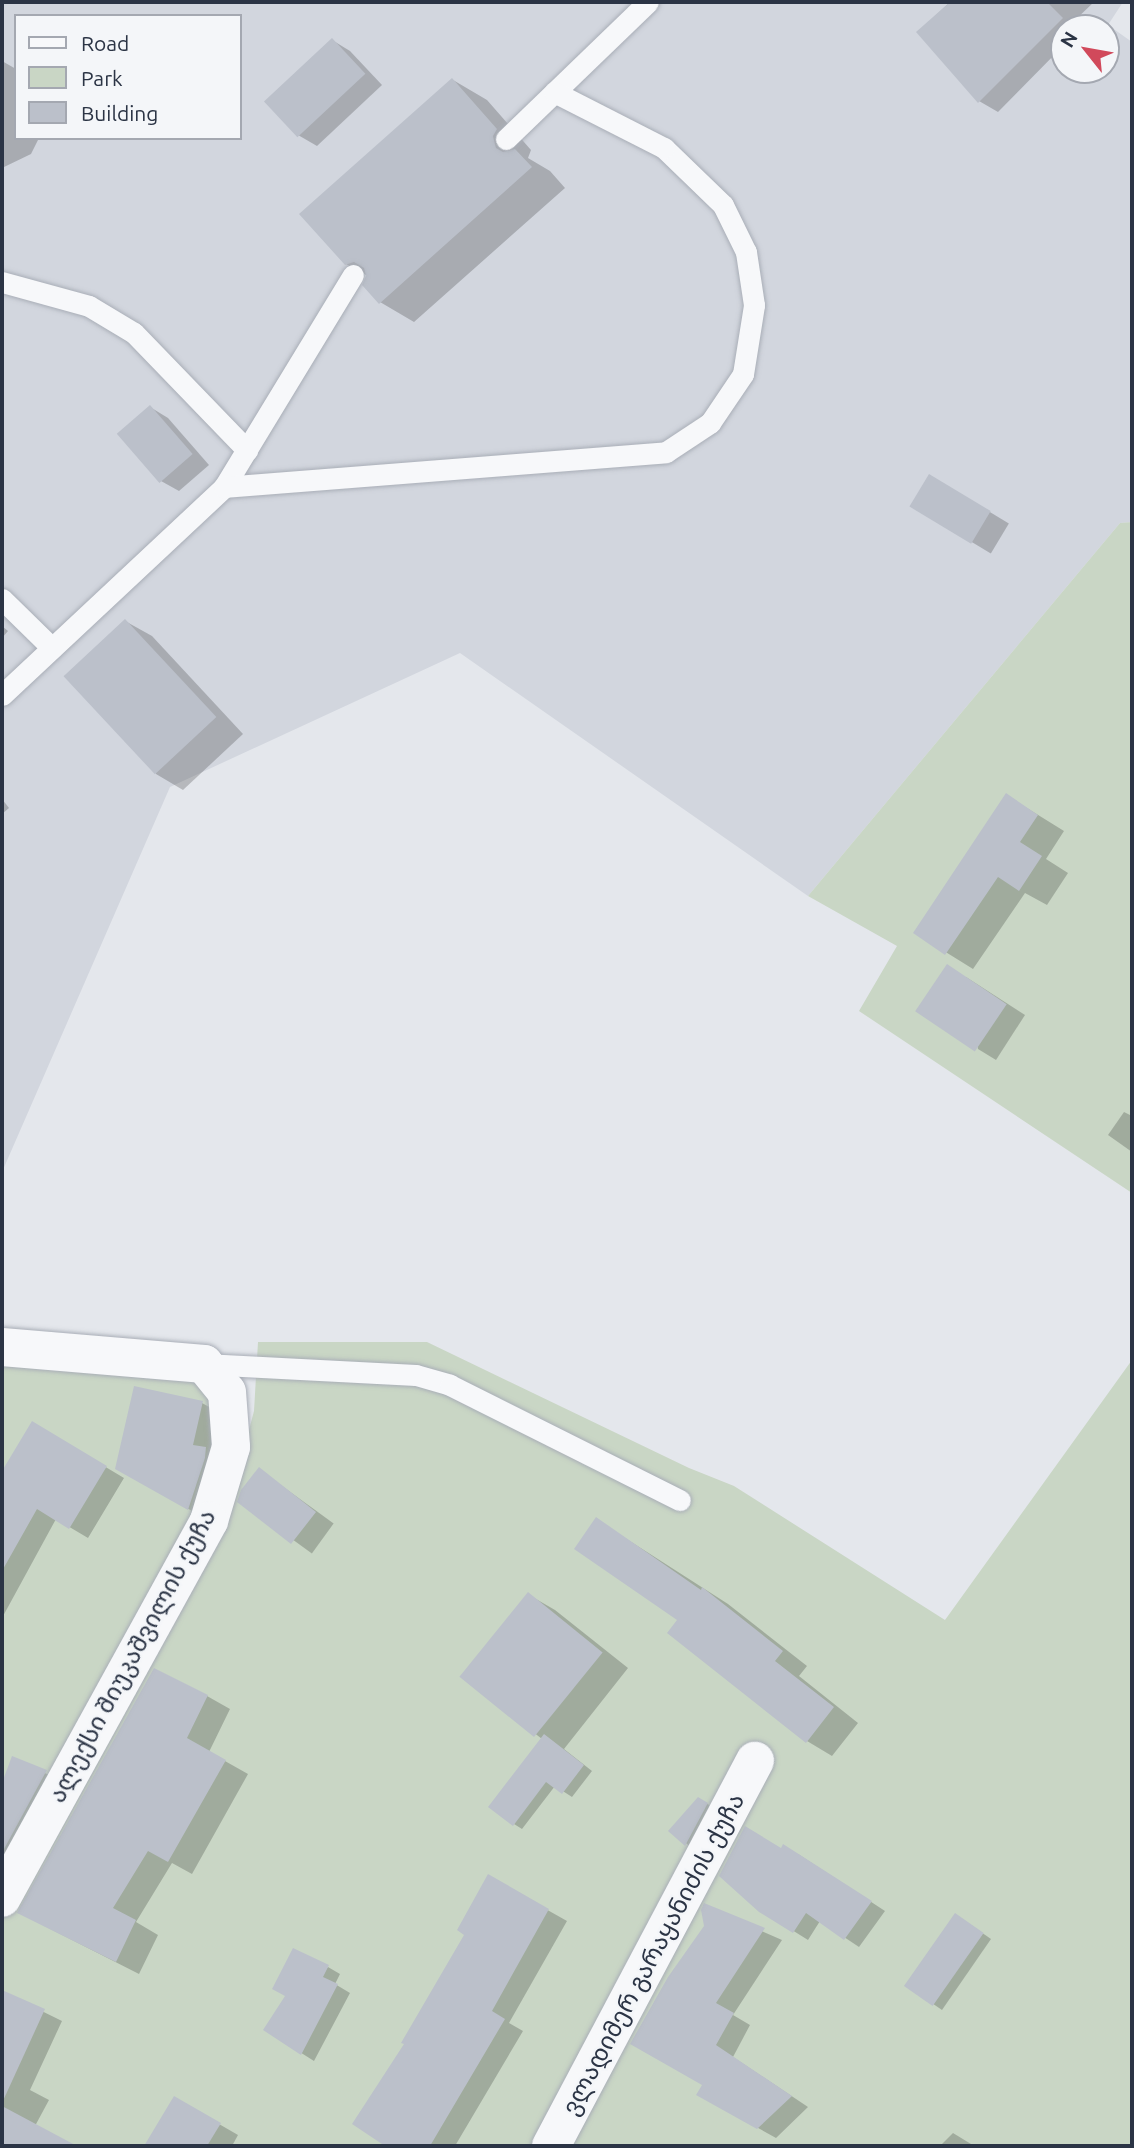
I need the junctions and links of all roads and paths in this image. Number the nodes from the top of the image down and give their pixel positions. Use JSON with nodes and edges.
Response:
{"nodes":[{"id":1,"x":648,"y":2,"type":"edge"},
{"id":2,"x":554,"y":92,"type":"junction"},
{"id":3,"x":506,"y":139,"type":"dead end"},
{"id":4,"x":353,"y":275,"type":"dead end"},
{"id":5,"x":2,"y":282,"type":"edge"},
{"id":6,"x":247,"y":450,"type":"junction"},
{"id":7,"x":224,"y":487,"type":"junction"},
{"id":8,"x":2,"y":599,"type":"edge"},
{"id":9,"x":52,"y":648,"type":"junction"},
{"id":10,"x":2,"y":695,"type":"edge"},
{"id":11,"x":2,"y":1346,"type":"edge"},
{"id":12,"x":204,"y":1364,"type":"junction"},
{"id":13,"x":680,"y":1500,"type":"dead end"},
{"id":14,"x":755,"y":1761,"type":"dead end"},
{"id":15,"x":2,"y":1898,"type":"edge"},
{"id":16,"x":551,"y":2146,"type":"edge"}],
"edges":[{"from":1,"to":2,"type":"lane"},
{"from":2,"to":3,"type":"lane"},
{"from":2,"to":7,"type":"lane"},
{"from":4,"to":6,"type":"lane"},
{"from":5,"to":6,"type":"lane"},
{"from":6,"to":7,"type":"lane"},
{"from":7,"to":9,"type":"lane"},
{"from":8,"to":9,"type":"lane"},
{"from":9,"to":10,"type":"lane"},
{"from":11,"to":12,"type":"street"},
{"from":12,"to":13,"type":"lane"},
{"from":12,"to":15,"type":"street","name":"ალექსი შიუკაშვილის ქუჩა"},
{"from":14,"to":16,"type":"street","name":"ვლადიმერ გარაყანიძის ქუჩა"}]}
